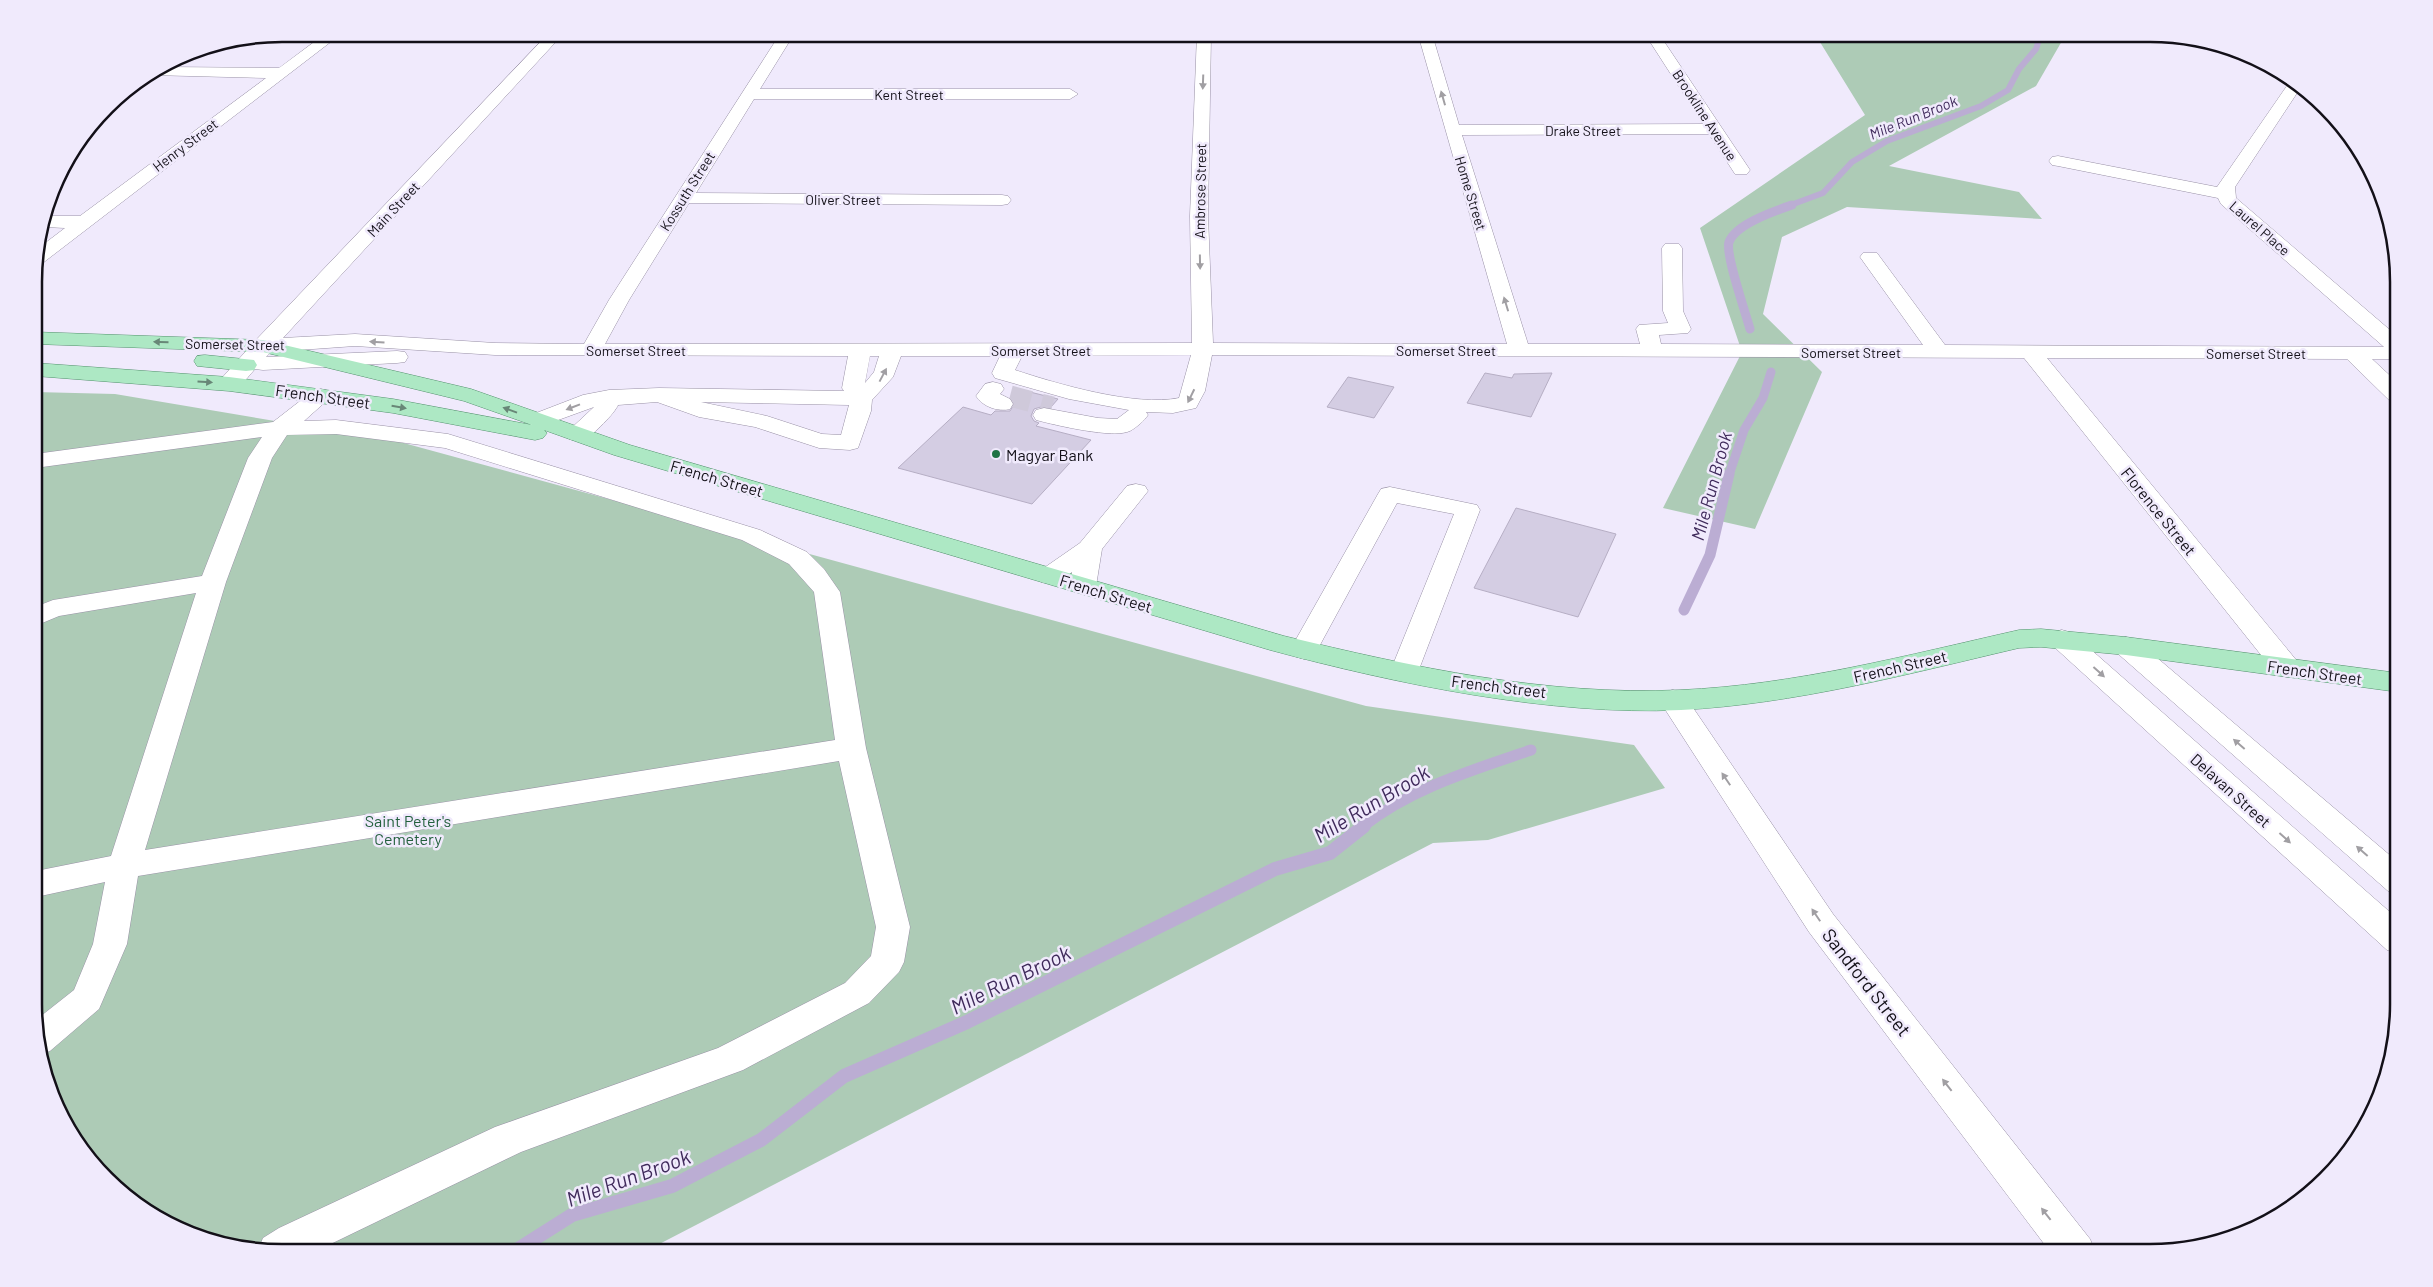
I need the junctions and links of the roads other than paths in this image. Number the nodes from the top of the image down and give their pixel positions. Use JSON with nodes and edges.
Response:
{"nodes":[{"id":1,"x":324,"y":42,"type":"edge"},
{"id":2,"x":548,"y":42,"type":"edge"},
{"id":3,"x":782,"y":42,"type":"edge"},
{"id":4,"x":1204,"y":42,"type":"edge"},
{"id":5,"x":1427,"y":42,"type":"edge"},
{"id":6,"x":1657,"y":42,"type":"edge"},
{"id":7,"x":168,"y":72,"type":"edge"},
{"id":8,"x":283,"y":73,"type":"junction"},
{"id":9,"x":2292,"y":89,"type":"edge"},
{"id":10,"x":749,"y":94,"type":"junction"},
{"id":11,"x":1070,"y":94,"type":"dead end"},
{"id":12,"x":1715,"y":129,"type":"junction"},
{"id":13,"x":1452,"y":130,"type":"junction"},
{"id":14,"x":2058,"y":160,"type":"dead end"},
{"id":15,"x":1741,"y":170,"type":"dead end"},
{"id":16,"x":2225,"y":194,"type":"junction"},
{"id":17,"x":684,"y":198,"type":"junction"},
{"id":18,"x":1002,"y":200,"type":"dead end"},
{"id":19,"x":51,"y":222,"type":"edge"},
{"id":20,"x":82,"y":222,"type":"junction"},
{"id":21,"x":1672,"y":248,"type":"dead end"},
{"id":22,"x":45,"y":252,"type":"edge"},
{"id":23,"x":1870,"y":256,"type":"dead end"},
{"id":24,"x":42,"y":338,"type":"edge"},
{"id":25,"x":2390,"y":341,"type":"edge"},
{"id":26,"x":263,"y":346,"type":"junction"},
{"id":27,"x":496,"y":349,"type":"junction"},
{"id":28,"x":1203,"y":349,"type":"junction"},
{"id":29,"x":591,"y":350,"type":"junction"},
{"id":30,"x":860,"y":350,"type":"junction"},
{"id":31,"x":892,"y":350,"type":"junction"},
{"id":32,"x":1013,"y":351,"type":"junction"},
{"id":33,"x":1520,"y":351,"type":"junction"},
{"id":34,"x":1653,"y":352,"type":"junction"},
{"id":35,"x":1940,"y":352,"type":"junction"},
{"id":36,"x":2031,"y":353,"type":"junction"},
{"id":37,"x":2353,"y":353,"type":"junction"},
{"id":38,"x":2390,"y":353,"type":"edge"},
{"id":39,"x":328,"y":362,"type":"junction"},
{"id":40,"x":246,"y":365,"type":"junction"},
{"id":41,"x":42,"y":369,"type":"edge"},
{"id":42,"x":42,"y":371,"type":"edge"},
{"id":43,"x":229,"y":384,"type":"junction"},
{"id":44,"x":2390,"y":388,"type":"edge"},
{"id":45,"x":659,"y":395,"type":"junction"},
{"id":46,"x":321,"y":396,"type":"junction"},
{"id":47,"x":609,"y":398,"type":"junction"},
{"id":48,"x":860,"y":398,"type":"junction"},
{"id":49,"x":1044,"y":414,"type":"tunnel mouth"},
{"id":50,"x":1138,"y":416,"type":"junction"},
{"id":51,"x":539,"y":420,"type":"junction"},
{"id":52,"x":280,"y":428,"type":"junction"},
{"id":53,"x":577,"y":434,"type":"junction"},
{"id":54,"x":622,"y":450,"type":"junction"},
{"id":55,"x":42,"y":460,"type":"edge"},
{"id":56,"x":1136,"y":491,"type":"dead end"},
{"id":57,"x":1089,"y":548,"type":"junction"},
{"id":58,"x":1050,"y":576,"type":"junction"},
{"id":59,"x":213,"y":582,"type":"junction"},
{"id":60,"x":1083,"y":586,"type":"junction"},
{"id":61,"x":42,"y":608,"type":"edge"},
{"id":62,"x":2062,"y":639,"type":"junction"},
{"id":63,"x":2126,"y":646,"type":"junction"},
{"id":64,"x":1304,"y":650,"type":"junction"},
{"id":65,"x":2287,"y":668,"type":"junction"},
{"id":66,"x":1404,"y":672,"type":"junction"},
{"id":67,"x":2390,"y":682,"type":"edge"},
{"id":68,"x":1673,"y":700,"type":"junction"},
{"id":69,"x":851,"y":748,"type":"junction"},
{"id":70,"x":124,"y":866,"type":"junction"},
{"id":71,"x":2390,"y":874,"type":"edge"},
{"id":72,"x":42,"y":883,"type":"edge"},
{"id":73,"x":2390,"y":932,"type":"edge"},
{"id":74,"x":45,"y":1034,"type":"edge"},
{"id":75,"x":291,"y":1244,"type":"edge"},
{"id":76,"x":2069,"y":1244,"type":"edge"}],
"edges":[{"from":1,"to":8,"type":"street","name":"Henry Street"},
{"from":2,"to":26,"type":"street","name":"Main Street"},
{"from":3,"to":10,"type":"street","name":"Kossuth Street"},
{"from":4,"to":28,"type":"street","name":"Ambrose Street","one_way":true},
{"from":13,"to":5,"type":"street","name":"Home Street","one_way":true},
{"from":6,"to":12,"type":"street","name":"Brookline Avenue"},
{"from":7,"to":8,"type":"street"},
{"from":8,"to":20,"type":"street","name":"Henry Street"},
{"from":9,"to":16,"type":"street","name":"Laurel Place"},
{"from":10,"to":11,"type":"street","name":"Kent Street"},
{"from":10,"to":17,"type":"street","name":"Kossuth Street"},
{"from":12,"to":13,"type":"street","name":"Drake Street"},
{"from":12,"to":15,"type":"street","name":"Brookline Avenue"},
{"from":33,"to":13,"type":"street","name":"Home Street","one_way":true},
{"from":14,"to":16,"type":"street"},
{"from":16,"to":25,"type":"street","name":"Laurel Place"},
{"from":17,"to":18,"type":"street","name":"Oliver Street"},
{"from":17,"to":29,"type":"street","name":"Kossuth Street"},
{"from":19,"to":20,"type":"street"},
{"from":20,"to":22,"type":"street","name":"Henry Street"},
{"from":21,"to":34,"type":"street"},
{"from":23,"to":35,"type":"street"},
{"from":26,"to":24,"type":"main road","name":"Somerset Street","one_way":true},
{"from":27,"to":26,"type":"street","name":"Somerset Street","one_way":true},
{"from":26,"to":39,"type":"main road","name":"French Street"},
{"from":26,"to":40,"type":"street","name":"Main Street"},
{"from":27,"to":29,"type":"street","name":"Somerset Street"},
{"from":27,"to":39,"type":"street","name":"Somerset Street"},
{"from":28,"to":32,"type":"street","name":"Somerset Street"},
{"from":28,"to":33,"type":"street","name":"Somerset Street"},
{"from":28,"to":50,"type":"street","name":"Ambrose Street","one_way":true},
{"from":29,"to":30,"type":"street","name":"Somerset Street"},
{"from":30,"to":31,"type":"street","name":"Somerset Street"},
{"from":30,"to":48,"type":"street"},
{"from":31,"to":32,"type":"street","name":"Somerset Street"},
{"from":48,"to":31,"type":"street","one_way":true},
{"from":32,"to":50,"type":"street"},
{"from":33,"to":34,"type":"street","name":"Somerset Street"},
{"from":34,"to":35,"type":"street","name":"Somerset Street"},
{"from":35,"to":36,"type":"street","name":"Somerset Street"},
{"from":36,"to":37,"type":"street","name":"Somerset Street"},
{"from":36,"to":65,"type":"street","name":"Florence Street"},
{"from":37,"to":38,"type":"street","name":"Somerset Street"},
{"from":37,"to":44,"type":"street"},
{"from":39,"to":40,"type":"street","name":"Somerset Street"},
{"from":51,"to":39,"type":"main road","name":"French Street","one_way":true},
{"from":40,"to":41,"type":"main road"},
{"from":40,"to":43,"type":"street","name":"Main Street"},
{"from":42,"to":43,"type":"main road","one_way":true},
{"from":43,"to":46,"type":"main road","name":"French Street"},
{"from":45,"to":47,"type":"street"},
{"from":45,"to":48,"type":"street"},
{"from":45,"to":48,"type":"street"},
{"from":46,"to":52,"type":"street"},
{"from":46,"to":54,"type":"main road","name":"French Street","one_way":true},
{"from":47,"to":51,"type":"street","one_way":true},
{"from":47,"to":53,"type":"street"},
{"from":49,"to":50,"type":"street"},
{"from":51,"to":53,"type":"main road","name":"French Street"},
{"from":52,"to":55,"type":"street"},
{"from":52,"to":59,"type":"street"},
{"from":52,"to":69,"type":"street"},
{"from":53,"to":54,"type":"main road","name":"French Street"},
{"from":54,"to":58,"type":"main road","name":"French Street"},
{"from":56,"to":57,"type":"street"},
{"from":57,"to":58,"type":"street"},
{"from":57,"to":60,"type":"street"},
{"from":58,"to":60,"type":"main road","name":"French Street"},
{"from":59,"to":61,"type":"street"},
{"from":59,"to":70,"type":"street"},
{"from":60,"to":64,"type":"main road","name":"French Street"},
{"from":62,"to":63,"type":"main road","name":"French Street"},
{"from":62,"to":68,"type":"main road","name":"French Street"},
{"from":62,"to":73,"type":"street","name":"Delavan Street","one_way":true},
{"from":63,"to":65,"type":"main road","name":"French Street"},
{"from":71,"to":63,"type":"street","one_way":true},
{"from":64,"to":66,"type":"main road","name":"French Street"},
{"from":64,"to":66,"type":"street"},
{"from":65,"to":67,"type":"main road","name":"French Street"},
{"from":66,"to":68,"type":"main road","name":"French Street"},
{"from":76,"to":68,"type":"street","name":"Sandford Street","one_way":true},
{"from":69,"to":70,"type":"street"},
{"from":69,"to":75,"type":"street"},
{"from":70,"to":72,"type":"street"},
{"from":70,"to":74,"type":"street"}]}
